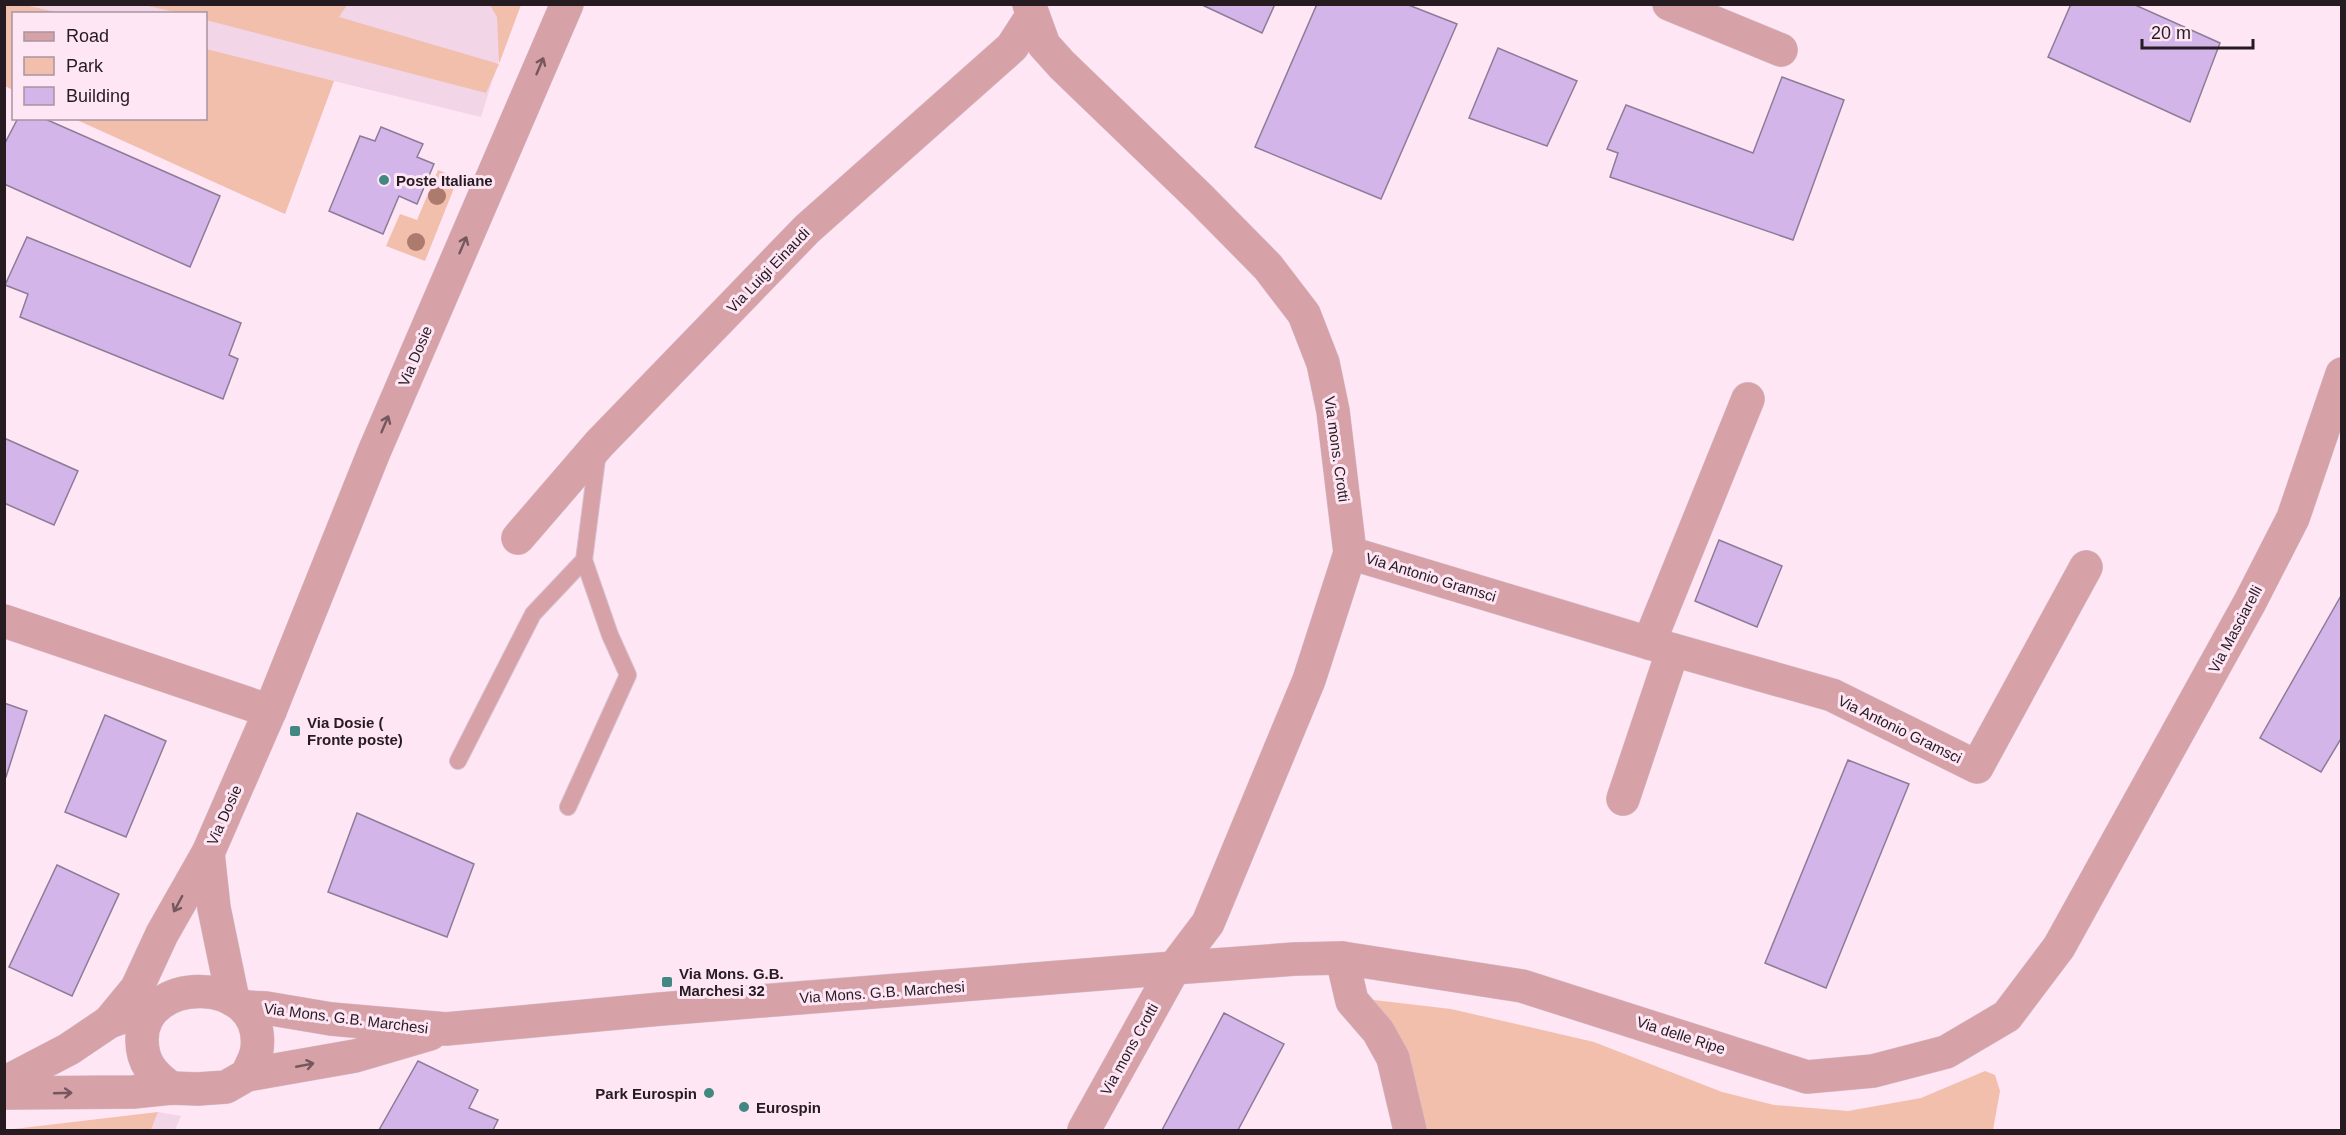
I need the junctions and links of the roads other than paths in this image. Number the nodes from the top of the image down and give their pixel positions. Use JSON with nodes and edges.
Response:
{"nodes":[{"id":1,"x":567,"y":4,"type":"edge"},
{"id":2,"x":1669,"y":4,"type":"edge"},
{"id":3,"x":1030,"y":10,"type":"edge"},
{"id":4,"x":1781,"y":50,"type":"dead end"},
{"id":5,"x":2342,"y":374,"type":"edge"},
{"id":6,"x":1748,"y":399,"type":"dead end"},
{"id":7,"x":599,"y":444,"type":"junction"},
{"id":8,"x":518,"y":538,"type":"dead end"},
{"id":9,"x":1350,"y":553,"type":"junction"},
{"id":10,"x":585,"y":560,"type":"junction"},
{"id":11,"x":2086,"y":567,"type":"dead end"},
{"id":12,"x":4,"y":621,"type":"edge"},
{"id":13,"x":1661,"y":647,"type":"junction"},
{"id":14,"x":270,"y":711,"type":"junction"},
{"id":15,"x":458,"y":761,"type":"dead end"},
{"id":16,"x":1623,"y":799,"type":"dead end"},
{"id":17,"x":568,"y":807,"type":"dead end"},
{"id":18,"x":208,"y":853,"type":"junction"},
{"id":19,"x":2101,"y":873,"type":"joint"},
{"id":20,"x":1342,"y":958,"type":"junction"},
{"id":21,"x":1174,"y":968,"type":"junction"},
{"id":22,"x":146,"y":997,"type":"junction"},
{"id":23,"x":239,"y":1004,"type":"junction"},
{"id":24,"x":446,"y":1029,"type":"junction"},
{"id":25,"x":247,"y":1075,"type":"junction"},
{"id":26,"x":4,"y":1083,"type":"edge"},
{"id":27,"x":171,"y":1088,"type":"junction"},
{"id":28,"x":4,"y":1093,"type":"edge"},
{"id":29,"x":1084,"y":1131,"type":"edge"},
{"id":30,"x":1410,"y":1131,"type":"edge"}],
"edges":[{"from":14,"to":1,"type":"street","name":"Via Dosie","one_way":true},
{"from":2,"to":4,"type":"street"},
{"from":3,"to":7,"type":"street","name":"Via Luigi Einaudi"},
{"from":3,"to":9,"type":"street","name":"Via mons. Crotti"},
{"from":5,"to":19,"type":"street","name":"Via Masciarelli"},
{"from":6,"to":13,"type":"street"},
{"from":7,"to":8,"type":"street","name":"Via Luigi Einaudi"},
{"from":7,"to":10,"type":"lane"},
{"from":9,"to":13,"type":"street","name":"Via Antonio Gramsci"},
{"from":9,"to":21,"type":"street","name":"Via mons. Crotti"},
{"from":10,"to":15,"type":"lane"},
{"from":10,"to":17,"type":"lane"},
{"from":11,"to":13,"type":"street","name":"Via Antonio Gramsci"},
{"from":12,"to":14,"type":"street"},
{"from":13,"to":16,"type":"street"},
{"from":14,"to":18,"type":"street","name":"Via Dosie"},
{"from":18,"to":22,"type":"street","name":"Via Dosie","one_way":true},
{"from":18,"to":23,"type":"street","name":"Via Dosie"},
{"from":19,"to":20,"type":"street","name":"Via delle Ripe"},
{"from":20,"to":21,"type":"street","name":"Via delle Ripe"},
{"from":20,"to":30,"type":"street"},
{"from":21,"to":24,"type":"street","name":"Via Mons. G.B. Marchesi"},
{"from":21,"to":29,"type":"street","name":"Via mons Crotti"},
{"from":22,"to":23,"type":"street","name":"Via Mons. G.B. Marchesi"},
{"from":22,"to":26,"type":"street"},
{"from":22,"to":27,"type":"street"},
{"from":23,"to":24,"type":"street","name":"Via Mons. G.B. Marchesi"},
{"from":23,"to":25,"type":"street","name":"Via Mons. G.B. Marchesi"},
{"from":25,"to":24,"type":"street","name":"Via Mons. G.B. Marchesi","one_way":true},
{"from":25,"to":27,"type":"street","name":"Via Mons. G.B. Marchesi"},
{"from":28,"to":27,"type":"street","name":"Via Mons. G.B. Marchesi","one_way":true}]}
